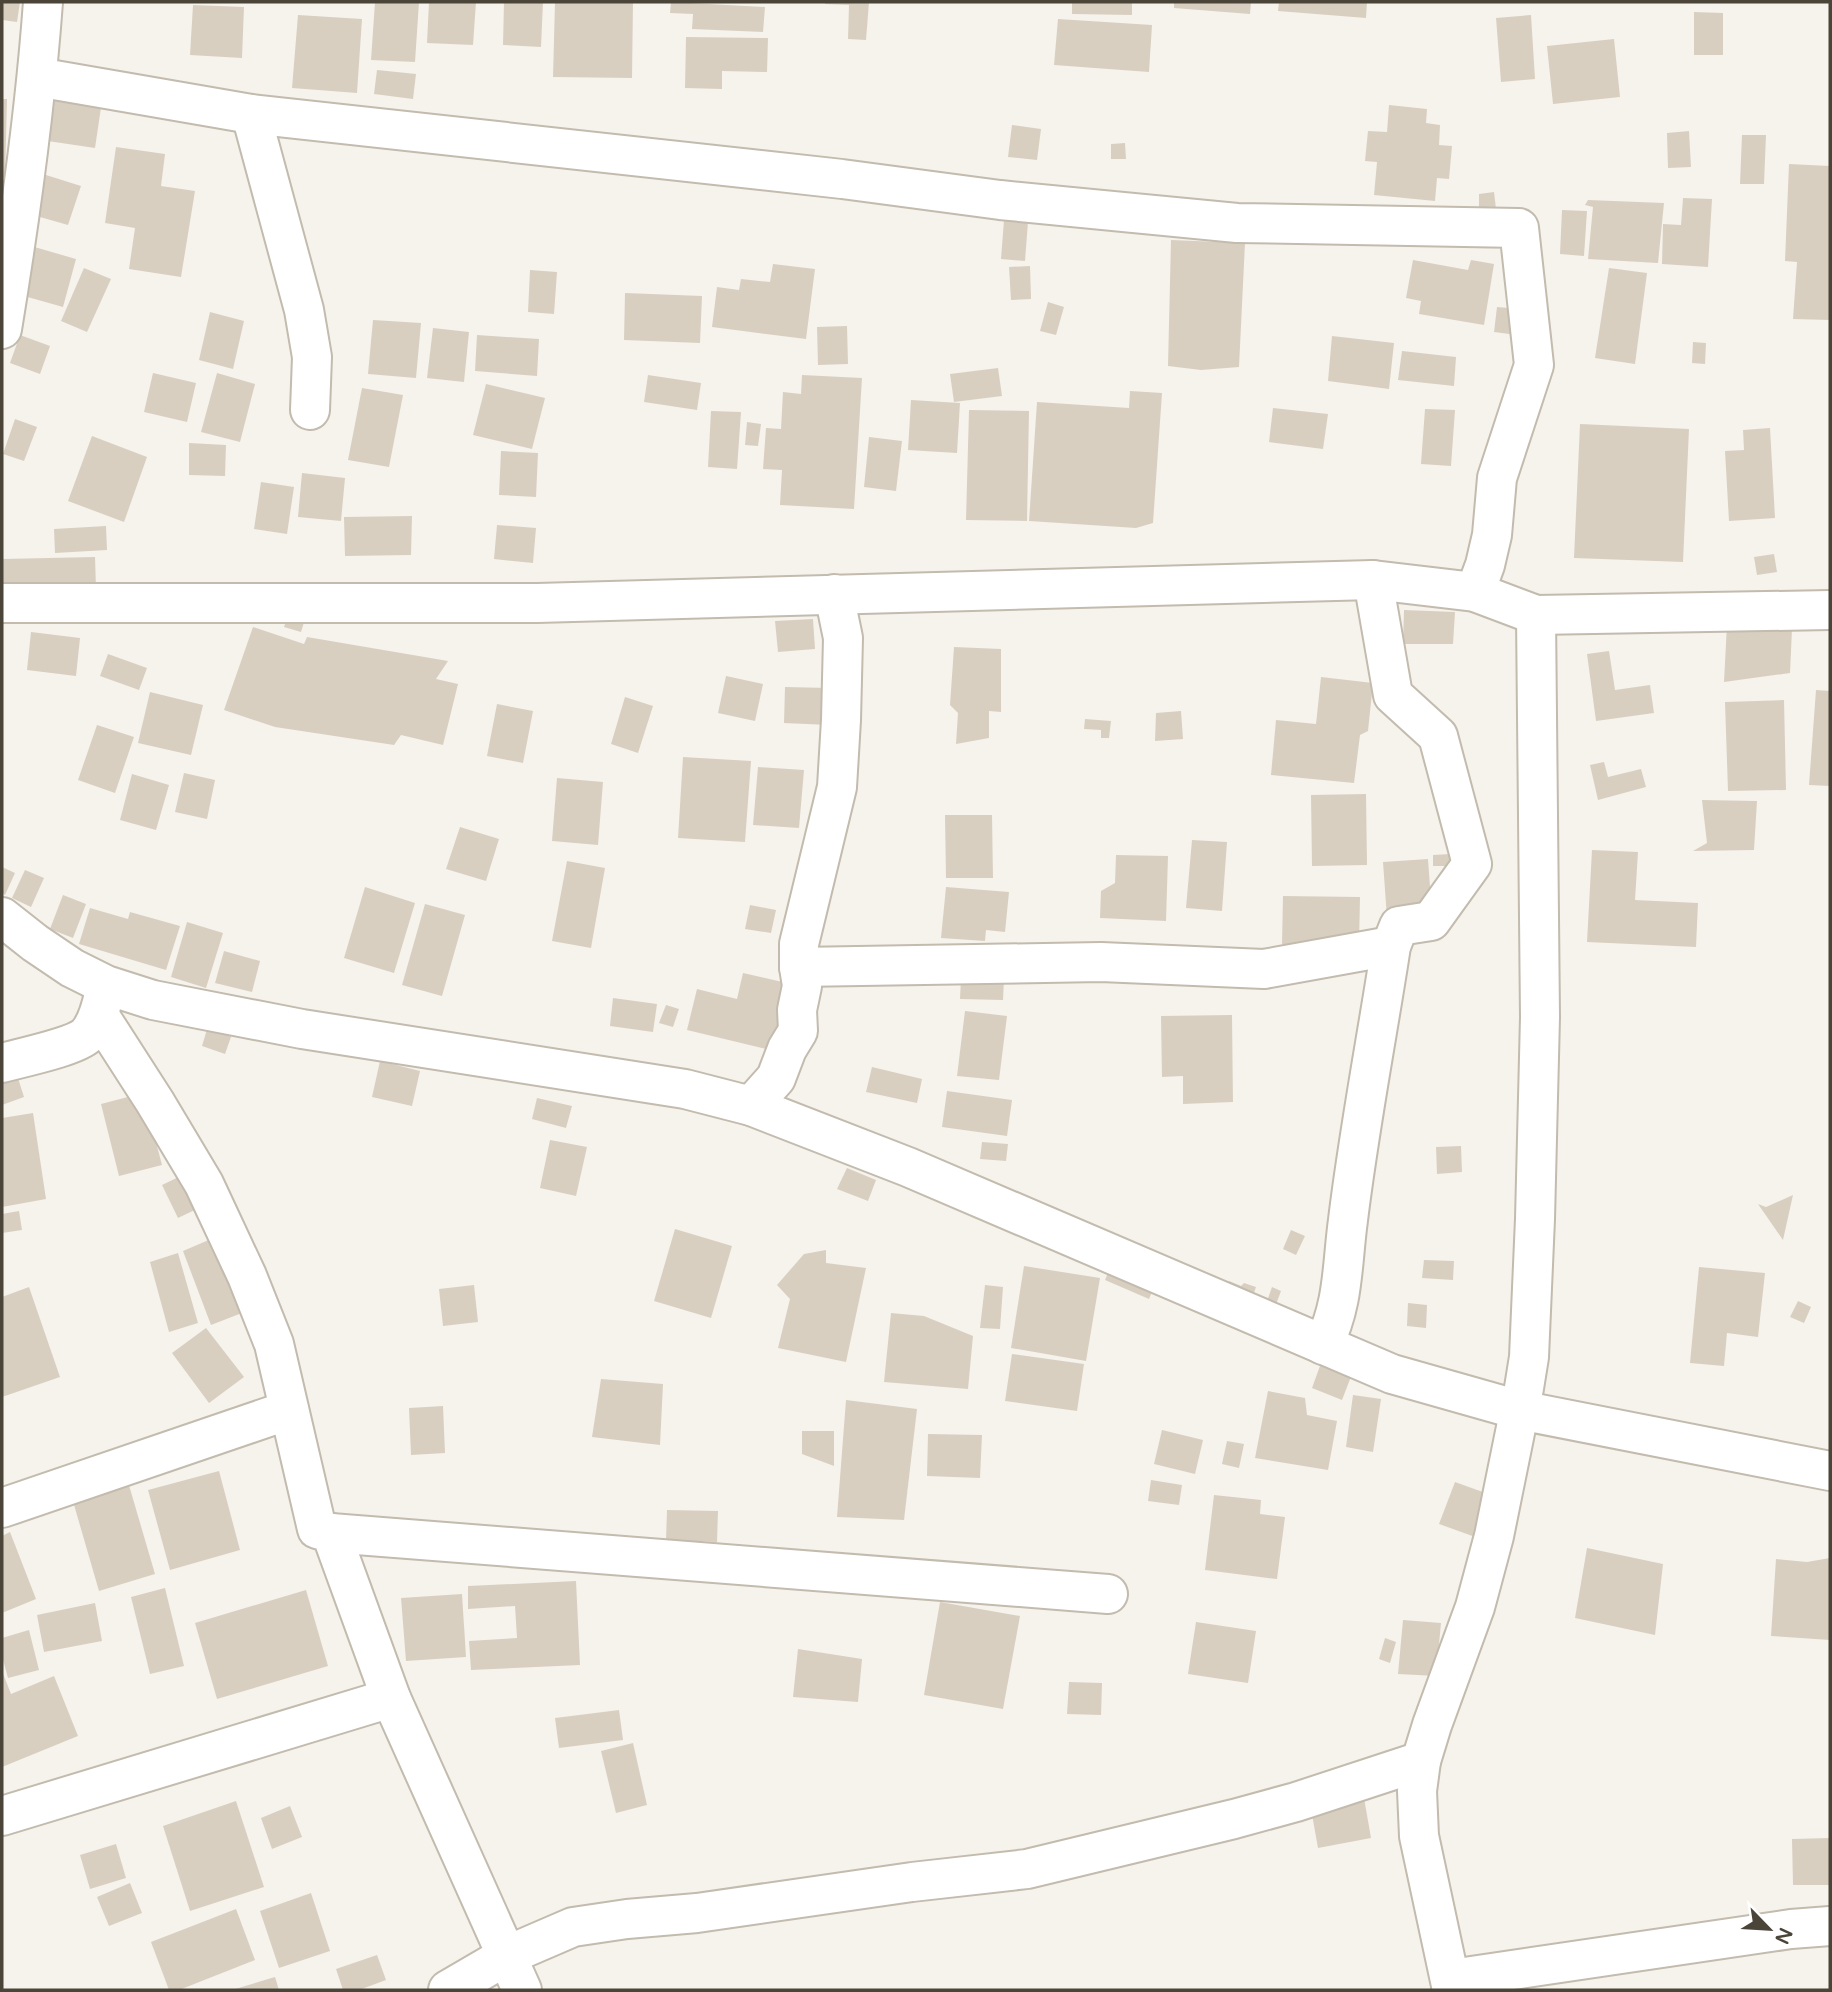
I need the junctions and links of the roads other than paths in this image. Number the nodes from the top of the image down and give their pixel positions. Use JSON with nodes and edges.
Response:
{"nodes":[{"id":1,"x":43,"y":2,"type":"edge"},
{"id":2,"x":37,"y":76,"type":"junction"},
{"id":3,"x":251,"y":114,"type":"junction"},
{"id":4,"x":2,"y":329,"type":"edge"},
{"id":5,"x":310,"y":410,"type":"dead end"},
{"id":6,"x":1373,"y":580,"type":"junction"},
{"id":7,"x":1475,"y":592,"type":"junction"},
{"id":8,"x":834,"y":594,"type":"junction"},
{"id":9,"x":2,"y":603,"type":"edge"},
{"id":10,"x":1830,"y":611,"type":"edge"},
{"id":11,"x":1536,"y":615,"type":"junction"},
{"id":12,"x":2,"y":917,"type":"edge"},
{"id":13,"x":1391,"y":946,"type":"junction"},
{"id":14,"x":799,"y":967,"type":"junction"},
{"id":15,"x":103,"y":1000,"type":"junction"},
{"id":16,"x":2,"y":1063,"type":"edge"},
{"id":17,"x":751,"y":1106,"type":"junction"},
{"id":18,"x":1323,"y":1345,"type":"junction"},
{"id":19,"x":289,"y":1410,"type":"junction"},
{"id":20,"x":1519,"y":1410,"type":"junction"},
{"id":21,"x":1830,"y":1471,"type":"edge"},
{"id":22,"x":2,"y":1508,"type":"edge"},
{"id":23,"x":331,"y":1533,"type":"junction"},
{"id":24,"x":1108,"y":1594,"type":"dead end"},
{"id":25,"x":391,"y":1698,"type":"junction"},
{"id":26,"x":1421,"y":1761,"type":"junction"},
{"id":27,"x":2,"y":1816,"type":"edge"},
{"id":28,"x":1830,"y":1926,"type":"edge"},
{"id":29,"x":508,"y":1955,"type":"junction"},
{"id":30,"x":1452,"y":1985,"type":"edge"},
{"id":31,"x":448,"y":1990,"type":"edge"},
{"id":32,"x":523,"y":1990,"type":"edge"}],
"edges":[{"from":1,"to":2,"type":"street"},
{"from":2,"to":3,"type":"street"},
{"from":2,"to":4,"type":"street"},
{"from":3,"to":5,"type":"street"},
{"from":3,"to":7,"type":"street"},
{"from":6,"to":7,"type":"street"},
{"from":6,"to":8,"type":"street"},
{"from":6,"to":13,"type":"street"},
{"from":7,"to":11,"type":"street"},
{"from":8,"to":9,"type":"street"},
{"from":8,"to":14,"type":"street"},
{"from":10,"to":11,"type":"street"},
{"from":11,"to":20,"type":"street"},
{"from":12,"to":15,"type":"street"},
{"from":13,"to":14,"type":"street"},
{"from":13,"to":18,"type":"street"},
{"from":14,"to":17,"type":"street"},
{"from":15,"to":16,"type":"street"},
{"from":15,"to":17,"type":"street"},
{"from":15,"to":19,"type":"street"},
{"from":17,"to":18,"type":"street"},
{"from":18,"to":20,"type":"street"},
{"from":19,"to":22,"type":"street"},
{"from":19,"to":23,"type":"street"},
{"from":20,"to":21,"type":"street"},
{"from":20,"to":26,"type":"street"},
{"from":23,"to":24,"type":"street"},
{"from":23,"to":25,"type":"street"},
{"from":25,"to":27,"type":"street"},
{"from":25,"to":29,"type":"street"},
{"from":26,"to":29,"type":"street"},
{"from":26,"to":30,"type":"street"},
{"from":28,"to":30,"type":"street"},
{"from":29,"to":31,"type":"street"},
{"from":29,"to":32,"type":"street"}]}
